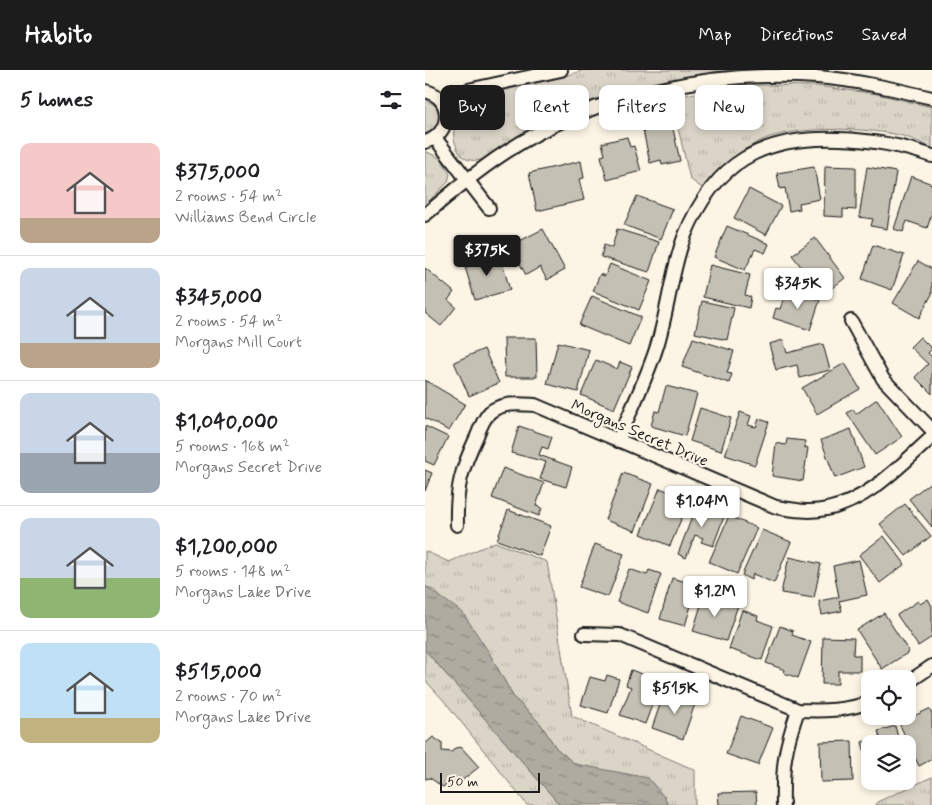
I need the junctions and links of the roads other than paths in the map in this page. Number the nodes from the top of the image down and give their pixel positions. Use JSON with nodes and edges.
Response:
{"nodes":[{"id":1,"x":561,"y":70,"type":"edge"},
{"id":2,"x":492,"y":85,"type":"edge"},
{"id":3,"x":425,"y":91,"type":"edge"},
{"id":4,"x":932,"y":98,"type":"edge"},
{"id":5,"x":440,"y":100,"type":"edge"},
{"id":6,"x":442,"y":130,"type":"edge"},
{"id":7,"x":430,"y":140,"type":"edge"},
{"id":8,"x":932,"y":156,"type":"edge"},
{"id":9,"x":467,"y":180,"type":"junction"},
{"id":10,"x":489,"y":208,"type":"dead end"},
{"id":11,"x":425,"y":215,"type":"edge"},
{"id":12,"x":851,"y":321,"type":"dead end"},
{"id":13,"x":932,"y":430,"type":"edge"},
{"id":14,"x":932,"y":437,"type":"edge"},
{"id":15,"x":618,"y":440,"type":"junction"},
{"id":16,"x":457,"y":525,"type":"dead end"},
{"id":17,"x":584,"y":634,"type":"dead end"},
{"id":18,"x":932,"y":666,"type":"edge"},
{"id":19,"x":916,"y":677,"type":"edge"},
{"id":20,"x":861,"y":705,"type":"edge"},
{"id":21,"x":798,"y":710,"type":"junction"},
{"id":22,"x":783,"y":805,"type":"edge"}],
"edges":[{"from":1,"to":2,"type":"street"},
{"from":3,"to":5,"type":"street"},
{"from":4,"to":9,"type":"street"},
{"from":6,"to":7,"type":"street"},
{"from":7,"to":9,"type":"street"},
{"from":8,"to":15,"type":"street"},
{"from":9,"to":10,"type":"street"},
{"from":9,"to":11,"type":"street"},
{"from":12,"to":13,"type":"street"},
{"from":14,"to":15,"type":"street","name":"Morgans Secret Drive"},
{"from":15,"to":16,"type":"street","name":"Morgans Secret Drive"},
{"from":17,"to":21,"type":"street"},
{"from":18,"to":19,"type":"street"},
{"from":20,"to":21,"type":"street"},
{"from":21,"to":22,"type":"street"}]}
